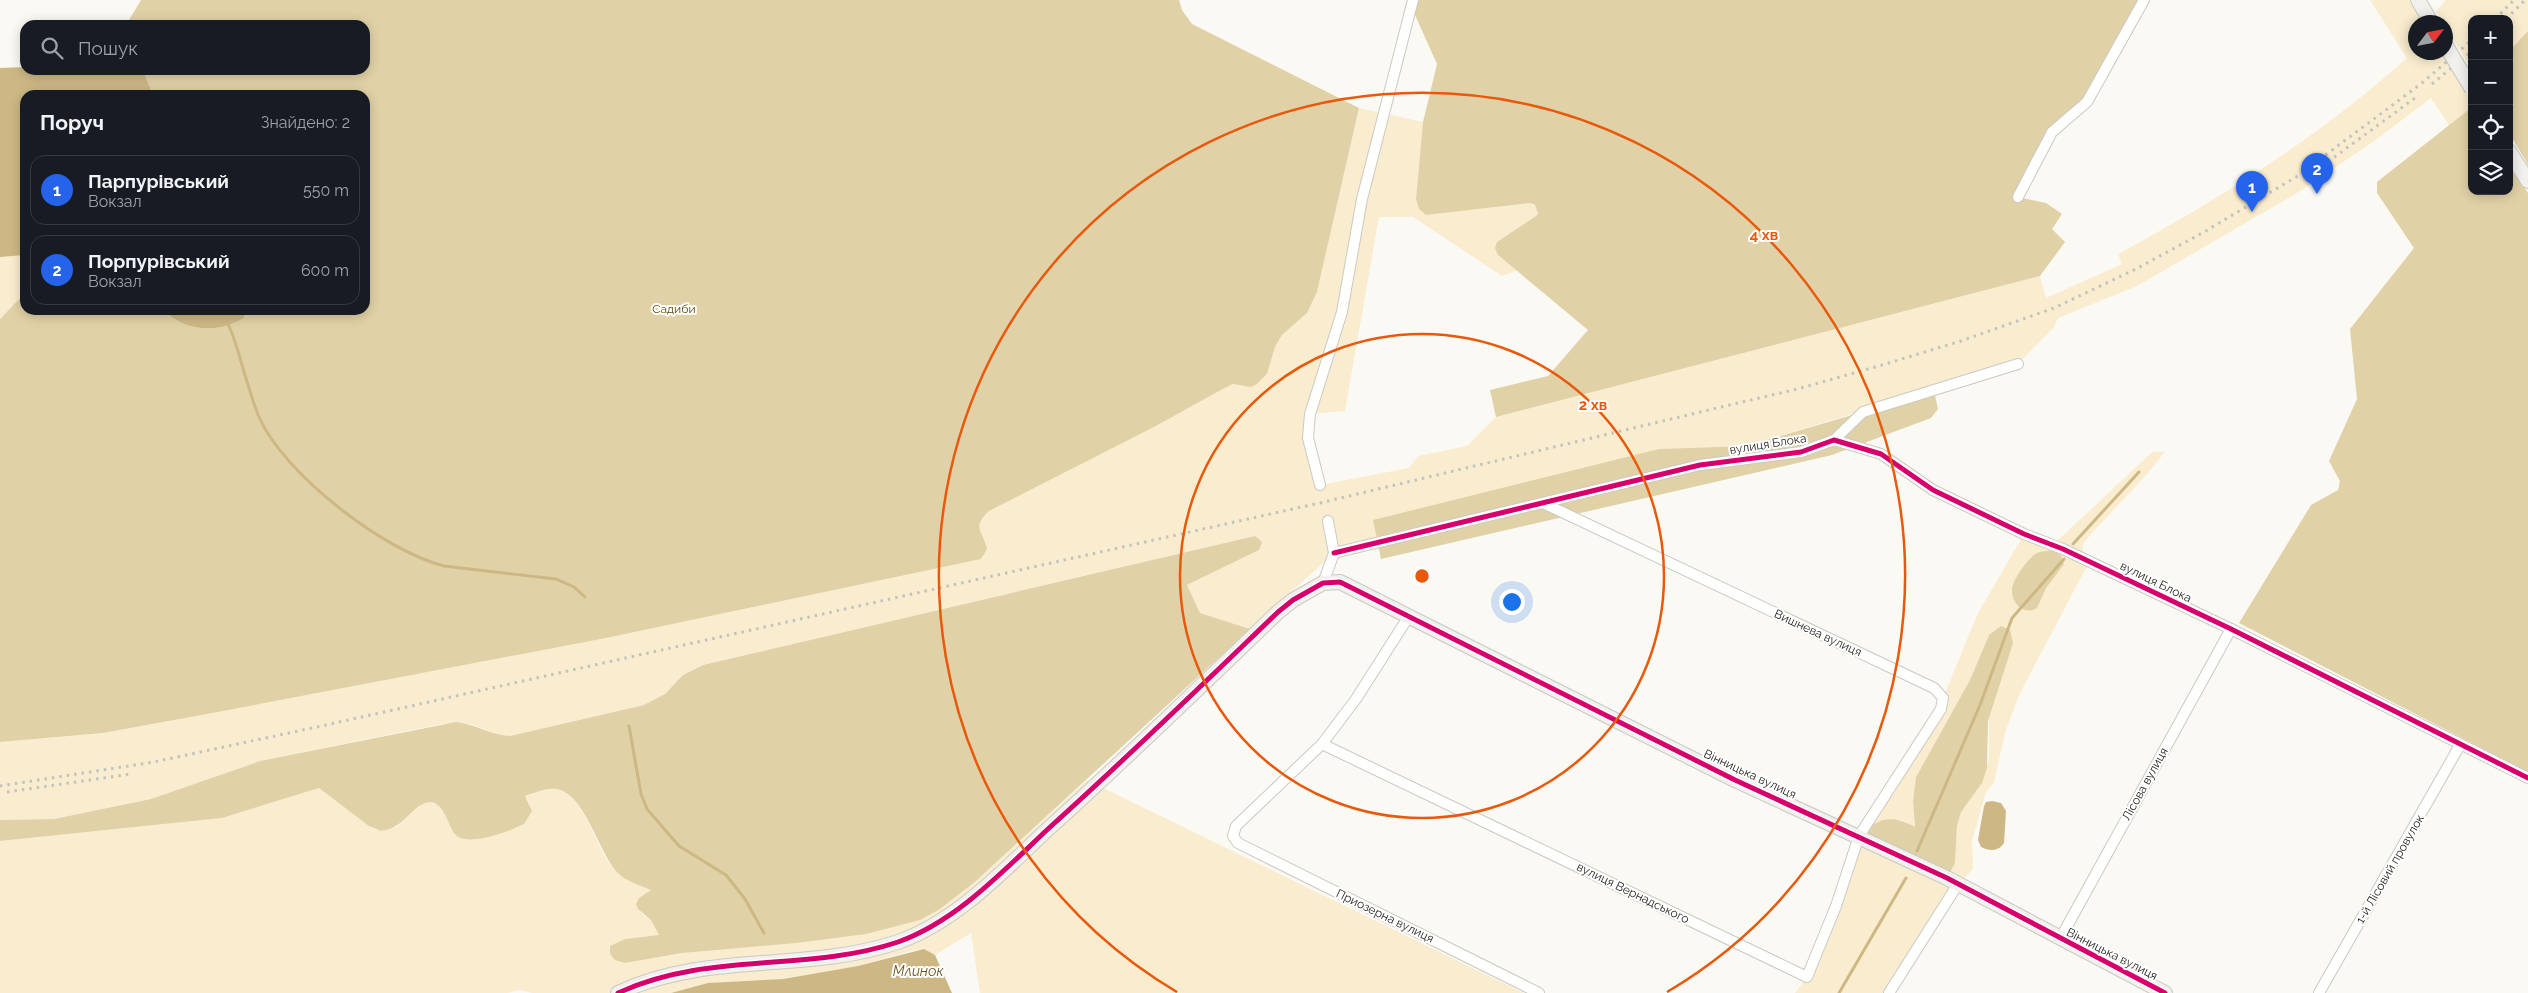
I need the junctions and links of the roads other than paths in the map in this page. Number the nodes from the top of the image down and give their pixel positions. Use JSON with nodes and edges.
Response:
{"nodes":[{"id":1,"x":1413,"y":0,"type":"edge"},
{"id":2,"x":2144,"y":0,"type":"edge"},
{"id":3,"x":2418,"y":0,"type":"edge"},
{"id":4,"x":2427,"y":15,"type":"edge"},
{"id":5,"x":2453,"y":58,"type":"edge"},
{"id":6,"x":2468,"y":82,"type":"edge"},
{"id":7,"x":2513,"y":157,"type":"edge"},
{"id":8,"x":2528,"y":181,"type":"edge"},
{"id":9,"x":2018,"y":197,"type":"dead end"},
{"id":10,"x":2018,"y":364,"type":"dead end"},
{"id":11,"x":1834,"y":440,"type":"junction"},
{"id":12,"x":1320,"y":485,"type":"dead end"},
{"id":13,"x":1543,"y":503,"type":"junction"},
{"id":14,"x":1328,"y":521,"type":"dead end"},
{"id":15,"x":1334,"y":553,"type":"junction"},
{"id":16,"x":1323,"y":583,"type":"junction"},
{"id":17,"x":1409,"y":616,"type":"junction"},
{"id":18,"x":2231,"y":629,"type":"junction"},
{"id":19,"x":1322,"y":744,"type":"junction"},
{"id":20,"x":2460,"y":746,"type":"junction"},
{"id":21,"x":2528,"y":778,"type":"edge"},
{"id":22,"x":1860,"y":836,"type":"junction"},
{"id":23,"x":1958,"y":884,"type":"junction"},
{"id":24,"x":2060,"y":938,"type":"junction"},
{"id":25,"x":618,"y":993,"type":"edge"},
{"id":26,"x":1539,"y":993,"type":"edge"},
{"id":27,"x":1889,"y":993,"type":"edge"},
{"id":28,"x":2165,"y":993,"type":"edge"},
{"id":29,"x":2319,"y":993,"type":"edge"}],
"edges":[{"from":1,"to":12,"type":"street"},
{"from":2,"to":9,"type":"street"},
{"from":3,"to":4,"type":"street"},
{"from":5,"to":6,"type":"street","bridge":true},
{"from":7,"to":8,"type":"street"},
{"from":10,"to":11,"type":"street"},
{"from":11,"to":13,"type":"street","name":"вулиця Блока"},
{"from":11,"to":18,"type":"street","name":"вулиця Блока"},
{"from":13,"to":15,"type":"street","name":"вулиця Блока"},
{"from":13,"to":22,"type":"street","name":"Вишнева вулиця"},
{"from":14,"to":15,"type":"street"},
{"from":15,"to":16,"type":"street"},
{"from":16,"to":17,"type":"street","name":"Вінницька вулиця"},
{"from":16,"to":25,"type":"street"},
{"from":17,"to":19,"type":"street"},
{"from":17,"to":22,"type":"street","name":"Вінницька вулиця"},
{"from":18,"to":20,"type":"street","name":"вулиця Блока"},
{"from":18,"to":24,"type":"street","name":"Лісова вулиця"},
{"from":19,"to":22,"type":"street","name":"вулиця Вернадського"},
{"from":19,"to":26,"type":"street","name":"Приозерна вулиця"},
{"from":20,"to":21,"type":"street","name":"вулиця Блока"},
{"from":20,"to":29,"type":"street","name":"1-й Лісовий провулок"},
{"from":22,"to":23,"type":"street","name":"Вінницька вулиця"},
{"from":23,"to":24,"type":"street","name":"Вінницька вулиця"},
{"from":23,"to":27,"type":"street"},
{"from":24,"to":28,"type":"street","name":"Вінницька вулиця"}]}
